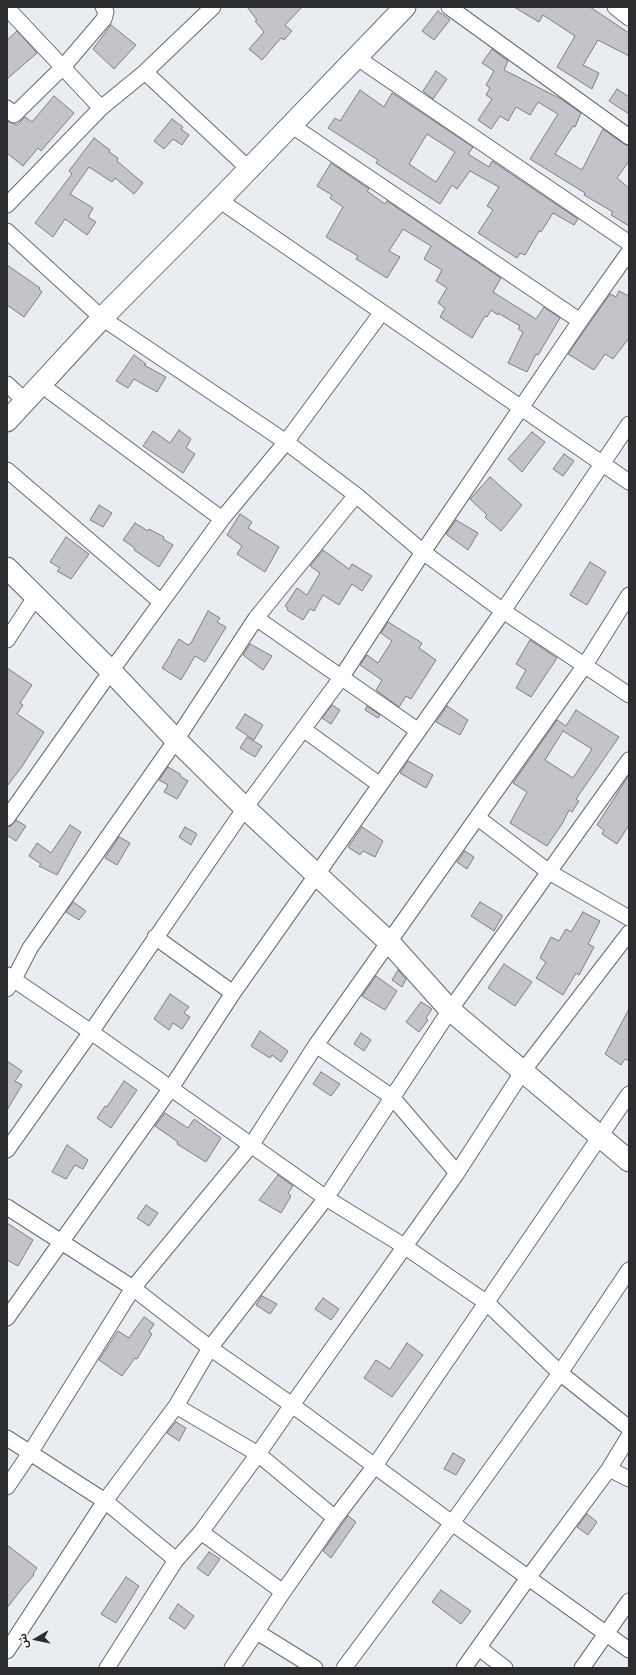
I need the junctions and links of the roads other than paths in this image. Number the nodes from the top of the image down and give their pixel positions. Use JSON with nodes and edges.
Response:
{"nodes":[{"id":1,"x":103,"y":7,"type":"edge"},
{"id":2,"x":213,"y":7,"type":"edge"},
{"id":3,"x":449,"y":7,"type":"edge"},
{"id":4,"x":615,"y":7,"type":"edge"},
{"id":5,"x":7,"y":8,"type":"edge"},
{"id":6,"x":402,"y":8,"type":"edge"},
{"id":7,"x":629,"y":18,"type":"edge"},
{"id":8,"x":356,"y":57,"type":"junction"},
{"id":9,"x":63,"y":67,"type":"junction"},
{"id":10,"x":144,"y":72,"type":"junction"},
{"id":11,"x":7,"y":108,"type":"edge"},
{"id":12,"x":101,"y":108,"type":"junction"},
{"id":13,"x":292,"y":125,"type":"junction"},
{"id":14,"x":629,"y":137,"type":"edge"},
{"id":15,"x":249,"y":169,"type":"junction"},
{"id":16,"x":219,"y":200,"type":"junction"},
{"id":17,"x":7,"y":205,"type":"edge"},
{"id":18,"x":7,"y":231,"type":"edge"},
{"id":19,"x":629,"y":243,"type":"edge"},
{"id":20,"x":629,"y":252,"type":"edge"},
{"id":21,"x":382,"y":312,"type":"junction"},
{"id":22,"x":102,"y":318,"type":"junction"},
{"id":23,"x":580,"y":321,"type":"junction"},
{"id":24,"x":7,"y":384,"type":"edge"},
{"id":25,"x":40,"y":384,"type":"junction"},
{"id":26,"x":26,"y":402,"type":"junction"},
{"id":27,"x":521,"y":408,"type":"junction"},
{"id":28,"x":7,"y":421,"type":"edge"},
{"id":29,"x":629,"y":424,"type":"edge"},
{"id":30,"x":286,"y":442,"type":"junction"},
{"id":31,"x":603,"y":465,"type":"junction"},
{"id":32,"x":7,"y":470,"type":"edge"},
{"id":33,"x":629,"y":482,"type":"edge"},
{"id":34,"x":356,"y":495,"type":"junction"},
{"id":35,"x":222,"y":519,"type":"junction"},
{"id":36,"x":423,"y":552,"type":"junction"},
{"id":37,"x":7,"y":568,"type":"edge"},
{"id":38,"x":629,"y":595,"type":"edge"},
{"id":39,"x":36,"y":596,"type":"junction"},
{"id":40,"x":162,"y":602,"type":"junction"},
{"id":41,"x":503,"y":611,"type":"junction"},
{"id":42,"x":256,"y":618,"type":"junction"},
{"id":43,"x":7,"y":640,"type":"edge"},
{"id":44,"x":585,"y":665,"type":"junction"},
{"id":45,"x":111,"y":671,"type":"junction"},
{"id":46,"x":341,"y":678,"type":"junction"},
{"id":47,"x":629,"y":695,"type":"edge"},
{"id":48,"x":303,"y":729,"type":"junction"},
{"id":49,"x":417,"y":730,"type":"junction"},
{"id":50,"x":176,"y":740,"type":"junction"},
{"id":51,"x":629,"y":760,"type":"edge"},
{"id":52,"x":380,"y":785,"type":"junction"},
{"id":53,"x":245,"y":808,"type":"junction"},
{"id":54,"x":7,"y":818,"type":"edge"},
{"id":55,"x":478,"y":818,"type":"junction"},
{"id":56,"x":549,"y":872,"type":"junction"},
{"id":57,"x":317,"y":874,"type":"junction"},
{"id":58,"x":629,"y":918,"type":"edge"},
{"id":59,"x":629,"y":933,"type":"edge"},
{"id":60,"x":155,"y":937,"type":"junction"},
{"id":61,"x":389,"y":942,"type":"junction"},
{"id":62,"x":9,"y":981,"type":"edge"},
{"id":63,"x":233,"y":993,"type":"junction"},
{"id":64,"x":450,"y":1010,"type":"junction"},
{"id":65,"x":91,"y":1032,"type":"junction"},
{"id":66,"x":316,"y":1045,"type":"junction"},
{"id":67,"x":523,"y":1071,"type":"junction"},
{"id":68,"x":171,"y":1088,"type":"junction"},
{"id":69,"x":629,"y":1094,"type":"edge"},
{"id":70,"x":392,"y":1097,"type":"junction"},
{"id":71,"x":600,"y":1136,"type":"junction"},
{"id":72,"x":252,"y":1144,"type":"junction"},
{"id":73,"x":7,"y":1150,"type":"edge"},
{"id":74,"x":629,"y":1161,"type":"edge"},
{"id":75,"x":457,"y":1173,"type":"junction"},
{"id":76,"x":326,"y":1198,"type":"junction"},
{"id":77,"x":7,"y":1207,"type":"edge"},
{"id":78,"x":61,"y":1241,"type":"junction"},
{"id":79,"x":404,"y":1246,"type":"junction"},
{"id":80,"x":629,"y":1270,"type":"edge"},
{"id":81,"x":133,"y":1288,"type":"junction"},
{"id":82,"x":487,"y":1303,"type":"junction"},
{"id":83,"x":7,"y":1318,"type":"edge"},
{"id":84,"x":210,"y":1348,"type":"junction"},
{"id":85,"x":560,"y":1373,"type":"junction"},
{"id":86,"x":292,"y":1405,"type":"junction"},
{"id":87,"x":176,"y":1406,"type":"junction"},
{"id":88,"x":629,"y":1428,"type":"edge"},
{"id":89,"x":629,"y":1436,"type":"edge"},
{"id":90,"x":7,"y":1438,"type":"edge"},
{"id":91,"x":30,"y":1453,"type":"junction"},
{"id":92,"x":258,"y":1454,"type":"junction"},
{"id":93,"x":374,"y":1467,"type":"junction"},
{"id":94,"x":609,"y":1469,"type":"junction"},
{"id":95,"x":629,"y":1479,"type":"edge"},
{"id":96,"x":7,"y":1487,"type":"edge"},
{"id":97,"x":105,"y":1501,"type":"junction"},
{"id":98,"x":335,"y":1518,"type":"junction"},
{"id":99,"x":452,"y":1523,"type":"junction"},
{"id":100,"x":201,"y":1532,"type":"junction"},
{"id":101,"x":176,"y":1560,"type":"junction"},
{"id":102,"x":528,"y":1578,"type":"junction"},
{"id":103,"x":283,"y":1592,"type":"junction"},
{"id":104,"x":629,"y":1601,"type":"edge"},
{"id":105,"x":257,"y":1632,"type":"junction"},
{"id":106,"x":606,"y":1634,"type":"junction"},
{"id":107,"x":479,"y":1648,"type":"junction"},
{"id":108,"x":629,"y":1650,"type":"edge"},
{"id":109,"x":7,"y":1651,"type":"edge"},
{"id":110,"x":107,"y":1668,"type":"edge"},
{"id":111,"x":232,"y":1668,"type":"edge"},
{"id":112,"x":315,"y":1668,"type":"edge"},
{"id":113,"x":344,"y":1668,"type":"edge"},
{"id":114,"x":464,"y":1668,"type":"edge"},
{"id":115,"x":505,"y":1668,"type":"edge"},
{"id":116,"x":582,"y":1668,"type":"edge"}],
"edges":[{"from":1,"to":9,"type":"street"},
{"from":2,"to":10,"type":"street"},
{"from":3,"to":14,"type":"street"},
{"from":4,"to":7,"type":"street"},
{"from":5,"to":9,"type":"street"},
{"from":6,"to":8,"type":"street"},
{"from":8,"to":13,"type":"street"},
{"from":8,"to":19,"type":"street"},
{"from":9,"to":11,"type":"street"},
{"from":9,"to":12,"type":"street"},
{"from":10,"to":12,"type":"street"},
{"from":10,"to":15,"type":"street"},
{"from":12,"to":17,"type":"street"},
{"from":13,"to":15,"type":"street"},
{"from":13,"to":23,"type":"street"},
{"from":15,"to":16,"type":"street"},
{"from":16,"to":21,"type":"street"},
{"from":16,"to":22,"type":"street"},
{"from":18,"to":22,"type":"street"},
{"from":20,"to":23,"type":"street"},
{"from":21,"to":27,"type":"street"},
{"from":21,"to":30,"type":"street"},
{"from":22,"to":25,"type":"street"},
{"from":22,"to":30,"type":"street"},
{"from":23,"to":27,"type":"street"},
{"from":24,"to":26,"type":"street"},
{"from":25,"to":26,"type":"street"},
{"from":25,"to":35,"type":"street"},
{"from":26,"to":28,"type":"street"},
{"from":27,"to":31,"type":"street"},
{"from":27,"to":36,"type":"street"},
{"from":29,"to":31,"type":"street"},
{"from":30,"to":34,"type":"street"},
{"from":30,"to":35,"type":"street"},
{"from":31,"to":33,"type":"street"},
{"from":31,"to":41,"type":"street"},
{"from":32,"to":40,"type":"street"},
{"from":34,"to":36,"type":"street"},
{"from":34,"to":42,"type":"street"},
{"from":35,"to":40,"type":"street"},
{"from":36,"to":41,"type":"street"},
{"from":36,"to":46,"type":"street"},
{"from":37,"to":39,"type":"street"},
{"from":38,"to":44,"type":"street"},
{"from":39,"to":43,"type":"street"},
{"from":39,"to":45,"type":"street"},
{"from":40,"to":45,"type":"street"},
{"from":41,"to":44,"type":"street"},
{"from":41,"to":49,"type":"street"},
{"from":42,"to":46,"type":"street"},
{"from":42,"to":50,"type":"street"},
{"from":44,"to":47,"type":"street"},
{"from":44,"to":55,"type":"street"},
{"from":45,"to":50,"type":"street"},
{"from":45,"to":54,"type":"street"},
{"from":46,"to":48,"type":"street"},
{"from":46,"to":49,"type":"street"},
{"from":48,"to":52,"type":"street"},
{"from":48,"to":53,"type":"street"},
{"from":49,"to":52,"type":"street"},
{"from":50,"to":53,"type":"street"},
{"from":50,"to":62,"type":"street"},
{"from":51,"to":56,"type":"street"},
{"from":52,"to":57,"type":"street"},
{"from":53,"to":57,"type":"street"},
{"from":53,"to":60,"type":"street"},
{"from":55,"to":56,"type":"street"},
{"from":55,"to":61,"type":"street"},
{"from":56,"to":58,"type":"street"},
{"from":56,"to":64,"type":"street"},
{"from":57,"to":61,"type":"street"},
{"from":57,"to":63,"type":"street"},
{"from":59,"to":67,"type":"street"},
{"from":60,"to":63,"type":"street"},
{"from":60,"to":65,"type":"street"},
{"from":61,"to":64,"type":"street"},
{"from":61,"to":66,"type":"street"},
{"from":62,"to":65,"type":"street"},
{"from":63,"to":68,"type":"street"},
{"from":64,"to":67,"type":"street"},
{"from":64,"to":70,"type":"street"},
{"from":65,"to":68,"type":"street"},
{"from":65,"to":73,"type":"street"},
{"from":66,"to":70,"type":"street"},
{"from":66,"to":72,"type":"street"},
{"from":67,"to":71,"type":"street"},
{"from":67,"to":75,"type":"street"},
{"from":68,"to":72,"type":"street"},
{"from":68,"to":78,"type":"street"},
{"from":69,"to":71,"type":"street"},
{"from":70,"to":75,"type":"street"},
{"from":70,"to":76,"type":"street"},
{"from":71,"to":74,"type":"street"},
{"from":71,"to":82,"type":"street"},
{"from":72,"to":76,"type":"street"},
{"from":72,"to":81,"type":"street"},
{"from":75,"to":79,"type":"street"},
{"from":76,"to":79,"type":"street"},
{"from":76,"to":84,"type":"street"},
{"from":77,"to":78,"type":"street"},
{"from":78,"to":81,"type":"street"},
{"from":78,"to":83,"type":"street"},
{"from":79,"to":82,"type":"street"},
{"from":79,"to":86,"type":"street"},
{"from":80,"to":85,"type":"street"},
{"from":81,"to":84,"type":"street"},
{"from":81,"to":91,"type":"street"},
{"from":82,"to":85,"type":"street"},
{"from":82,"to":93,"type":"street"},
{"from":84,"to":86,"type":"street"},
{"from":84,"to":87,"type":"street"},
{"from":85,"to":88,"type":"street"},
{"from":85,"to":99,"type":"street"},
{"from":86,"to":92,"type":"street"},
{"from":86,"to":93,"type":"street"},
{"from":87,"to":92,"type":"street"},
{"from":87,"to":97,"type":"street"},
{"from":89,"to":94,"type":"street"},
{"from":90,"to":91,"type":"street"},
{"from":91,"to":96,"type":"street"},
{"from":91,"to":97,"type":"street"},
{"from":92,"to":98,"type":"street"},
{"from":92,"to":100,"type":"street"},
{"from":93,"to":98,"type":"street"},
{"from":93,"to":99,"type":"street"},
{"from":94,"to":95,"type":"street"},
{"from":94,"to":102,"type":"street"},
{"from":97,"to":101,"type":"street"},
{"from":97,"to":109,"type":"street"},
{"from":98,"to":103,"type":"street"},
{"from":99,"to":102,"type":"street"},
{"from":99,"to":113,"type":"street"},
{"from":100,"to":101,"type":"street"},
{"from":100,"to":103,"type":"street"},
{"from":101,"to":110,"type":"street"},
{"from":102,"to":106,"type":"street"},
{"from":102,"to":107,"type":"street"},
{"from":103,"to":105,"type":"street"},
{"from":104,"to":106,"type":"street"},
{"from":105,"to":111,"type":"street"},
{"from":105,"to":112,"type":"street"},
{"from":106,"to":108,"type":"street"},
{"from":106,"to":116,"type":"street"},
{"from":107,"to":114,"type":"street"},
{"from":107,"to":115,"type":"street"}]}
